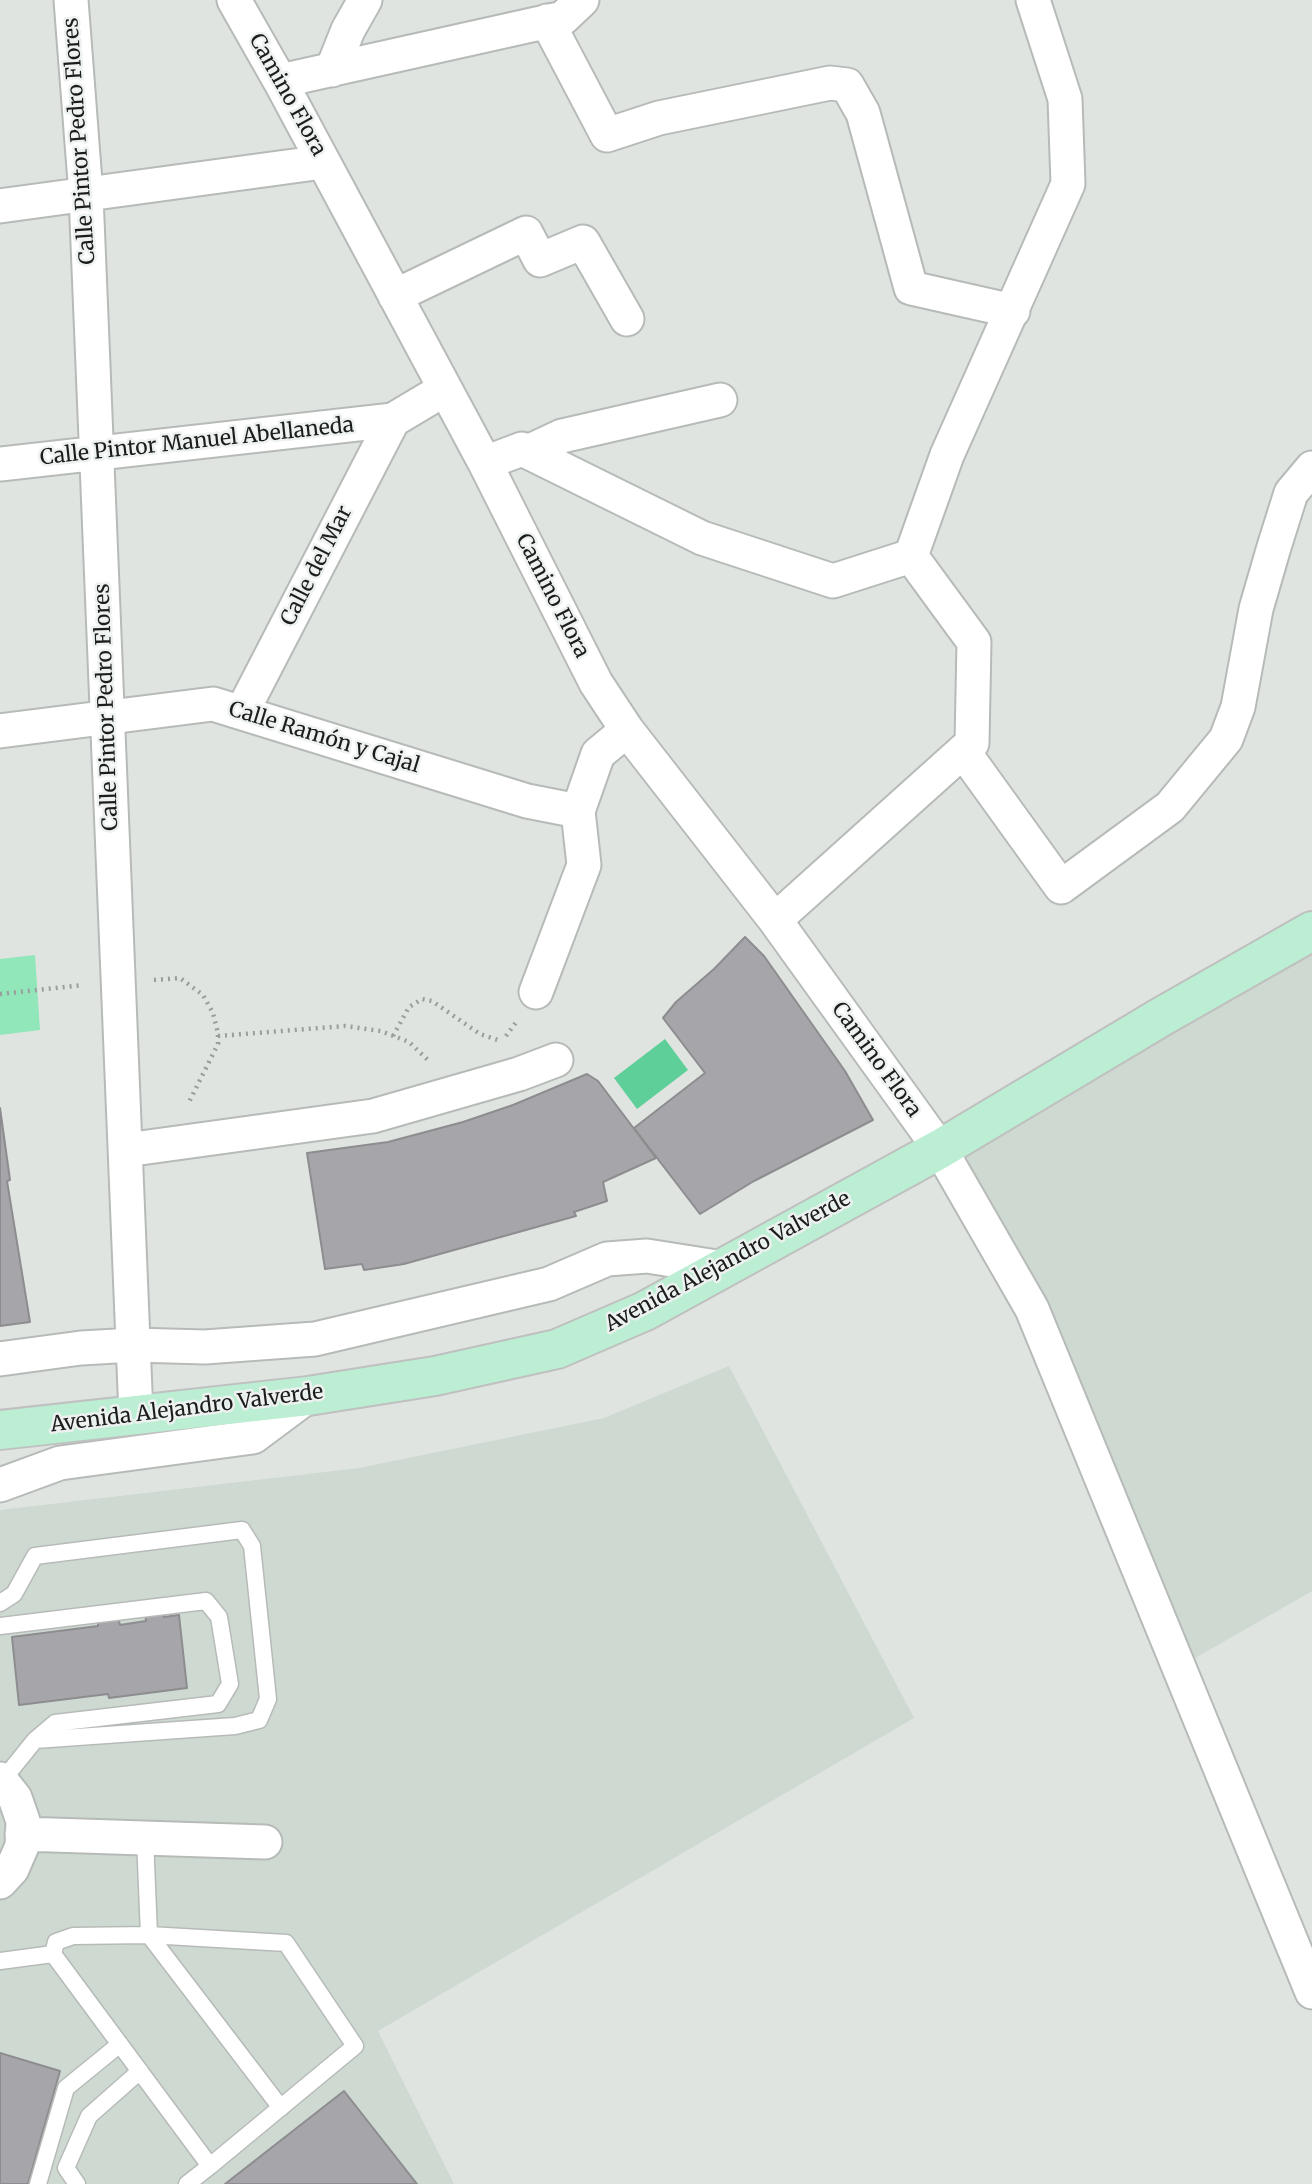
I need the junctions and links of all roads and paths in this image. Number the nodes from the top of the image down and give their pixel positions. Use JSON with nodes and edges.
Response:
{"nodes":[{"id":1,"x":71,"y":0,"type":"edge"},
{"id":2,"x":234,"y":0,"type":"edge"},
{"id":3,"x":365,"y":0,"type":"edge"},
{"id":4,"x":582,"y":0,"type":"edge"},
{"id":5,"x":1033,"y":0,"type":"edge"},
{"id":6,"x":547,"y":21,"type":"junction"},
{"id":7,"x":332,"y":70,"type":"junction"},
{"id":8,"x":280,"y":81,"type":"junction"},
{"id":9,"x":323,"y":162,"type":"junction"},
{"id":10,"x":86,"y":195,"type":"junction"},
{"id":11,"x":0,"y":206,"type":"edge"},
{"id":12,"x":395,"y":296,"type":"junction"},
{"id":13,"x":1013,"y":311,"type":"junction"},
{"id":14,"x":627,"y":319,"type":"dead end"},
{"id":15,"x":445,"y":389,"type":"junction"},
{"id":16,"x":720,"y":400,"type":"dead end"},
{"id":17,"x":393,"y":420,"type":"junction"},
{"id":18,"x":97,"y":452,"type":"junction"},
{"id":19,"x":528,"y":453,"type":"junction"},
{"id":20,"x":485,"y":463,"type":"junction"},
{"id":21,"x":0,"y":464,"type":"edge"},
{"id":22,"x":1312,"y":468,"type":"edge"},
{"id":23,"x":911,"y":556,"type":"junction"},
{"id":24,"x":242,"y":712,"type":"junction"},
{"id":25,"x":107,"y":719,"type":"junction"},
{"id":26,"x":628,"y":730,"type":"junction"},
{"id":27,"x":0,"y":731,"type":"edge"},
{"id":28,"x":963,"y":751,"type":"junction"},
{"id":29,"x":578,"y":811,"type":"junction"},
{"id":30,"x":775,"y":920,"type":"junction"},
{"id":31,"x":1312,"y":931,"type":"edge"},
{"id":32,"x":536,"y":992,"type":"joint"},
{"id":33,"x":218,"y":1035,"type":"dead end"},
{"id":34,"x":393,"y":1036,"type":"junction"},
{"id":35,"x":556,"y":1060,"type":"dead end"},
{"id":36,"x":447,"y":1094,"type":"junction"},
{"id":37,"x":940,"y":1149,"type":"junction"},
{"id":38,"x":126,"y":1150,"type":"junction"},
{"id":39,"x":723,"y":1268,"type":"junction"},
{"id":40,"x":134,"y":1345,"type":"junction"},
{"id":41,"x":0,"y":1359,"type":"edge"},
{"id":42,"x":308,"y":1396,"type":"junction"},
{"id":43,"x":136,"y":1415,"type":"junction"},
{"id":44,"x":0,"y":1430,"type":"edge"},
{"id":45,"x":0,"y":1485,"type":"edge"},
{"id":46,"x":0,"y":1603,"type":"edge"},
{"id":47,"x":0,"y":1626,"type":"edge"},
{"id":48,"x":35,"y":1740,"type":"junction"},
{"id":49,"x":1,"y":1780,"type":"edge"},
{"id":50,"x":22,"y":1834,"type":"junction"},
{"id":51,"x":145,"y":1838,"type":"junction"},
{"id":52,"x":265,"y":1842,"type":"dead end"},
{"id":53,"x":0,"y":1882,"type":"edge"},
{"id":54,"x":149,"y":1935,"type":"junction"},
{"id":55,"x":53,"y":1954,"type":"junction"},
{"id":56,"x":0,"y":1961,"type":"edge"},
{"id":57,"x":1312,"y":1992,"type":"edge"},
{"id":58,"x":120,"y":2044,"type":"junction"},
{"id":59,"x":141,"y":2071,"type":"junction"},
{"id":60,"x":281,"y":2108,"type":"junction"},
{"id":61,"x":210,"y":2166,"type":"junction"},
{"id":62,"x":38,"y":2184,"type":"edge"},
{"id":63,"x":77,"y":2184,"type":"edge"},
{"id":64,"x":187,"y":2184,"type":"edge"}],
"edges":[{"from":1,"to":10,"type":"street","name":"Calle Pintor Pedro Flores"},
{"from":2,"to":8,"type":"street","name":"Camino Flora"},
{"from":3,"to":7,"type":"street"},
{"from":4,"to":6,"type":"street"},
{"from":5,"to":13,"type":"street"},
{"from":6,"to":7,"type":"street"},
{"from":6,"to":13,"type":"street"},
{"from":7,"to":8,"type":"street"},
{"from":8,"to":9,"type":"street","name":"Camino Flora"},
{"from":9,"to":10,"type":"street"},
{"from":9,"to":12,"type":"street","name":"Camino Flora"},
{"from":10,"to":11,"type":"street"},
{"from":10,"to":18,"type":"street","name":"Calle Pintor Pedro Flores"},
{"from":12,"to":14,"type":"street"},
{"from":12,"to":15,"type":"street","name":"Camino Flora"},
{"from":13,"to":23,"type":"street"},
{"from":15,"to":17,"type":"street"},
{"from":15,"to":20,"type":"street","name":"Camino Flora"},
{"from":16,"to":19,"type":"street"},
{"from":17,"to":18,"type":"street","name":"Calle Pintor Manuel Abellaneda"},
{"from":17,"to":24,"type":"street","name":"Calle del Mar"},
{"from":18,"to":21,"type":"street","name":"Calle Pintor Manuel Abellaneda"},
{"from":18,"to":25,"type":"street","name":"Calle Pintor Pedro Flores"},
{"from":19,"to":20,"type":"street"},
{"from":19,"to":23,"type":"street"},
{"from":20,"to":26,"type":"street","name":"Camino Flora"},
{"from":22,"to":28,"type":"street"},
{"from":23,"to":28,"type":"street"},
{"from":24,"to":25,"type":"street","name":"Calle Ramón y Cajal"},
{"from":24,"to":29,"type":"street","name":"Calle Ramón y Cajal"},
{"from":25,"to":27,"type":"street","name":"Calle Ramón y Cajal"},
{"from":25,"to":38,"type":"street","name":"Calle Pintor Pedro Flores"},
{"from":26,"to":29,"type":"street"},
{"from":26,"to":30,"type":"street","name":"Camino Flora"},
{"from":28,"to":30,"type":"street"},
{"from":29,"to":32,"type":"street"},
{"from":30,"to":37,"type":"street","name":"Camino Flora"},
{"from":31,"to":37,"type":"main road","name":"Avenida Alejandro Valverde"},
{"from":32,"to":34,"type":"path"},
{"from":33,"to":34,"type":"path"},
{"from":34,"to":36,"type":"path"},
{"from":35,"to":36,"type":"street"},
{"from":36,"to":38,"type":"street"},
{"from":37,"to":39,"type":"main road","name":"Avenida Alejandro Valverde"},
{"from":37,"to":57,"type":"street","name":"Camino Flora"},
{"from":38,"to":40,"type":"street","name":"Calle Pintor Pedro Flores"},
{"from":39,"to":40,"type":"street"},
{"from":39,"to":42,"type":"main road","name":"Avenida Alejandro Valverde"},
{"from":40,"to":41,"type":"street"},
{"from":40,"to":43,"type":"street","name":"Calle Pintor Pedro Flores"},
{"from":42,"to":43,"type":"main road","name":"Avenida Alejandro Valverde"},
{"from":42,"to":45,"type":"street"},
{"from":43,"to":44,"type":"main road","name":"Avenida Alejandro Valverde"},
{"from":46,"to":48,"type":"lane"},
{"from":47,"to":48,"type":"lane"},
{"from":48,"to":49,"type":"lane"},
{"from":49,"to":50,"type":"street"},
{"from":50,"to":51,"type":"street"},
{"from":50,"to":53,"type":"street"},
{"from":51,"to":52,"type":"street"},
{"from":51,"to":54,"type":"lane"},
{"from":54,"to":55,"type":"lane"},
{"from":54,"to":60,"type":"lane"},
{"from":54,"to":60,"type":"lane"},
{"from":55,"to":56,"type":"lane"},
{"from":55,"to":58,"type":"lane"},
{"from":58,"to":59,"type":"lane"},
{"from":58,"to":62,"type":"lane"},
{"from":59,"to":61,"type":"lane"},
{"from":59,"to":63,"type":"lane"},
{"from":60,"to":61,"type":"lane"},
{"from":61,"to":64,"type":"lane"}]}
